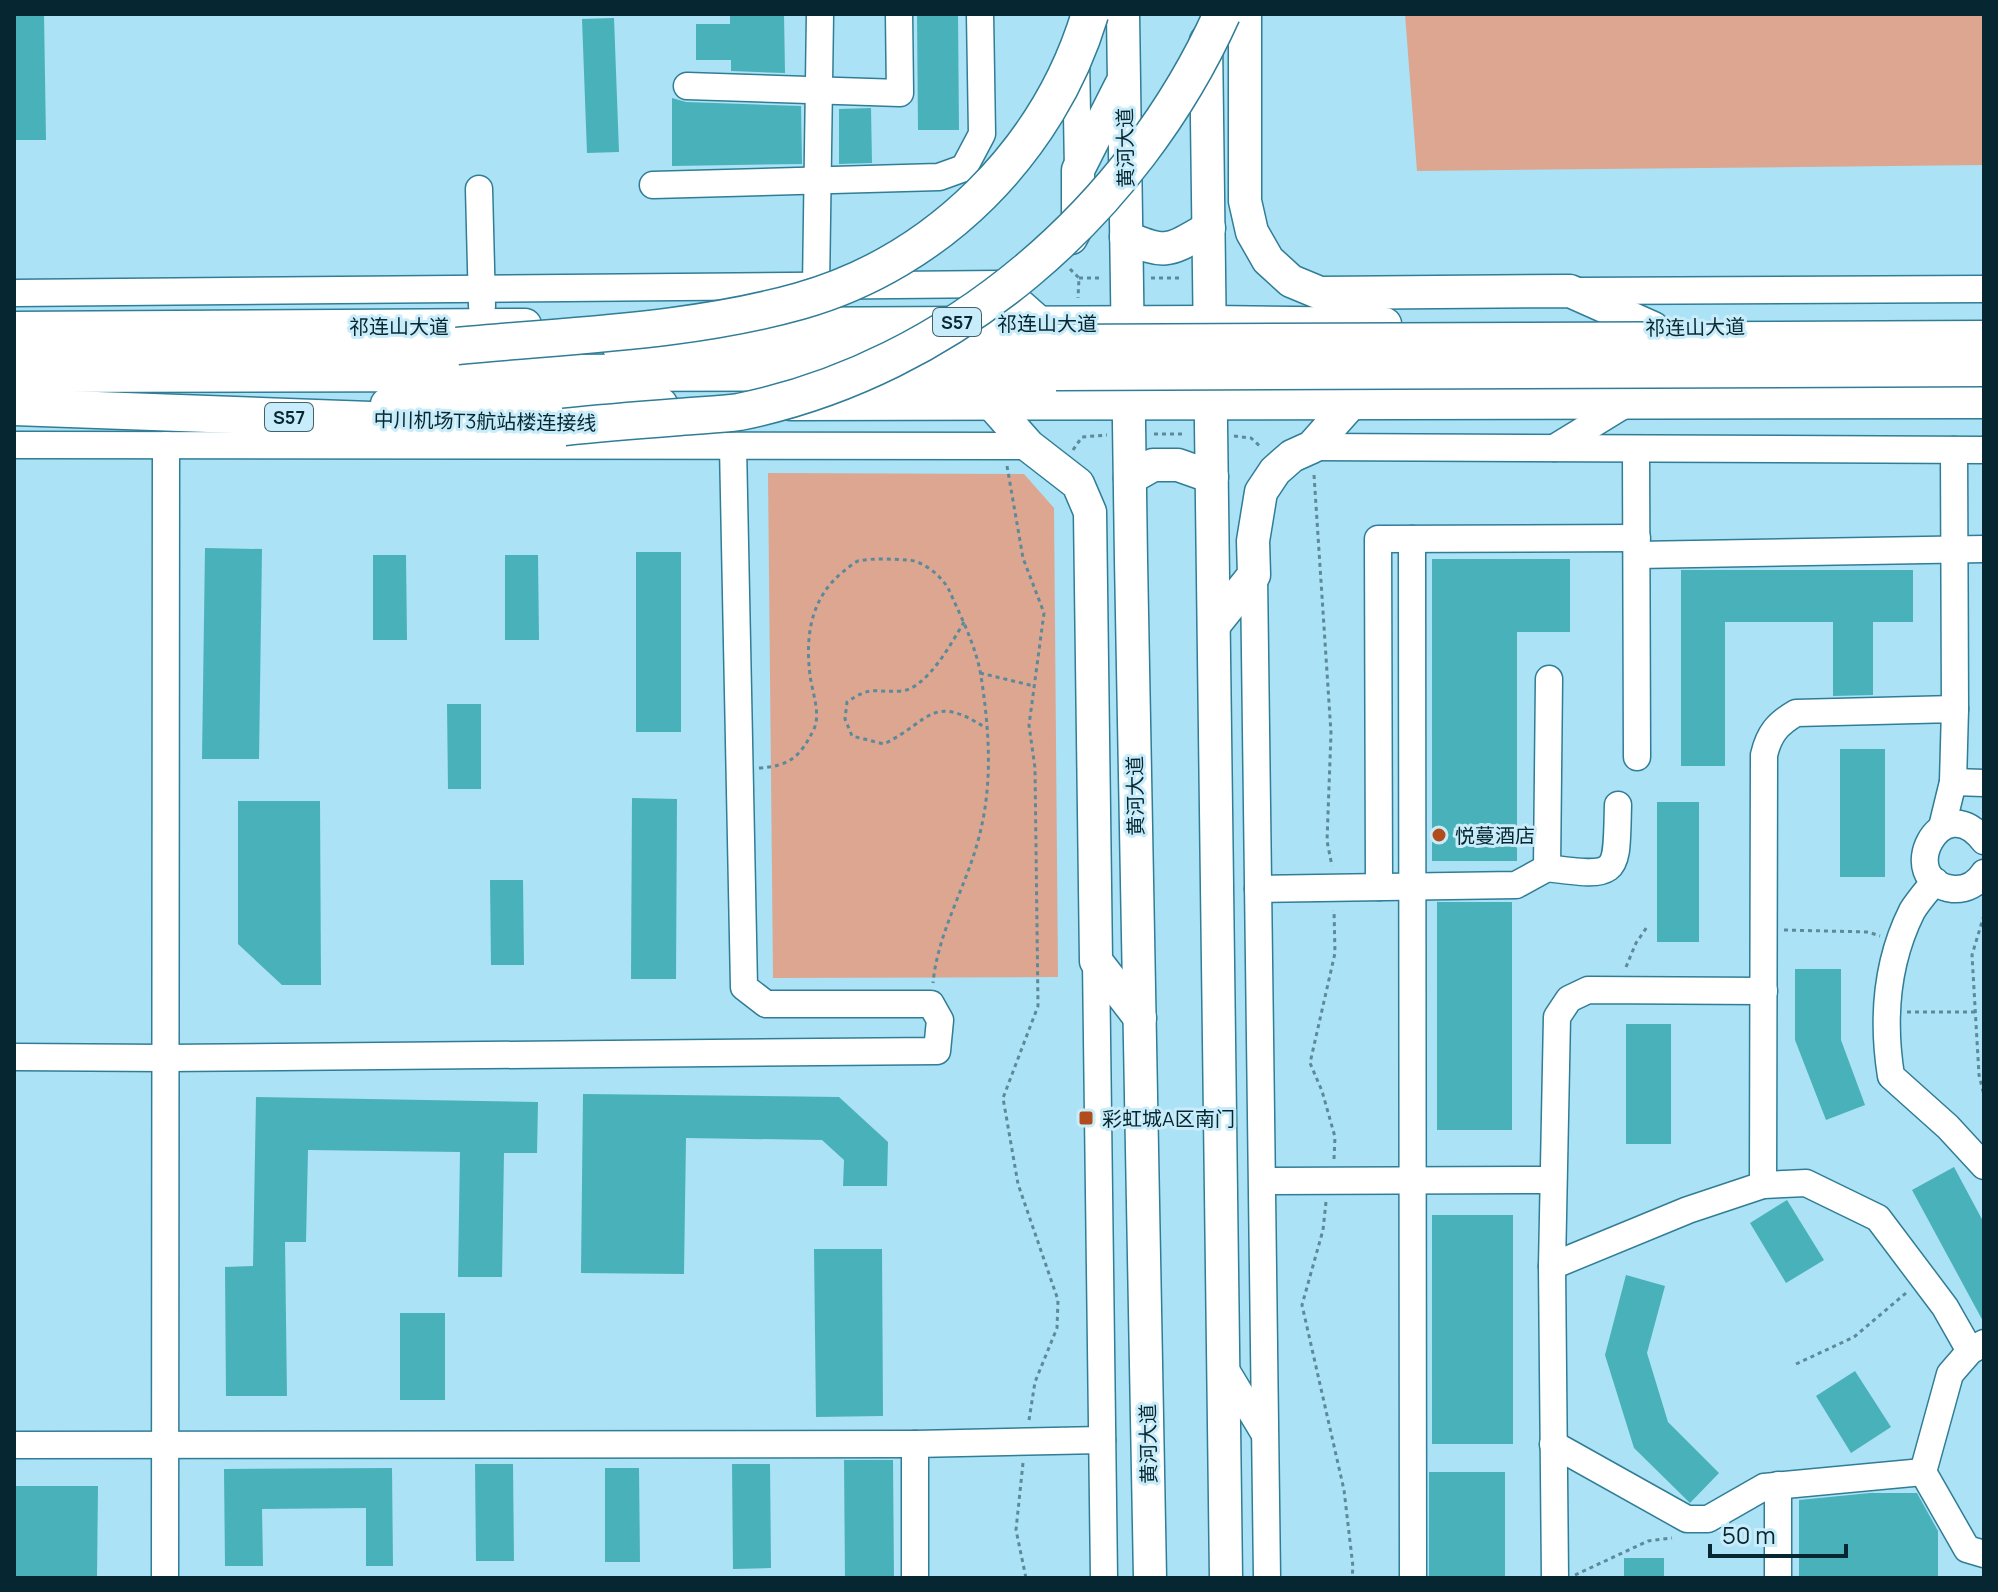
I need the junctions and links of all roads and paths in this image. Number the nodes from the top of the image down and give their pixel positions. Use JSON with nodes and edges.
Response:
{"nodes":[{"id":1,"x":820,"y":14,"type":"edge"},
{"id":2,"x":899,"y":14,"type":"edge"},
{"id":3,"x":980,"y":14,"type":"edge"},
{"id":4,"x":1076,"y":14,"type":"edge"},
{"id":5,"x":1090,"y":14,"type":"edge"},
{"id":6,"x":1123,"y":14,"type":"edge"},
{"id":7,"x":1206,"y":14,"type":"edge"},
{"id":8,"x":1222,"y":14,"type":"edge"},
{"id":9,"x":1245,"y":14,"type":"edge"},
{"id":10,"x":1124,"y":79,"type":"junction"},
{"id":11,"x":687,"y":86,"type":"dead end"},
{"id":12,"x":819,"y":91,"type":"junction"},
{"id":13,"x":1246,"y":102,"type":"junction"},
{"id":14,"x":1078,"y":170,"type":"junction"},
{"id":15,"x":818,"y":181,"type":"junction"},
{"id":16,"x":653,"y":185,"type":"dead end"},
{"id":17,"x":1208,"y":187,"type":"junction"},
{"id":18,"x":479,"y":189,"type":"dead end"},
{"id":19,"x":1209,"y":228,"type":"junction"},
{"id":20,"x":1126,"y":237,"type":"junction"},
{"id":21,"x":1079,"y":278,"type":"dead end"},
{"id":22,"x":1126,"y":278,"type":"junction"},
{"id":23,"x":1210,"y":278,"type":"junction"},
{"id":24,"x":1000,"y":284,"type":"junction"},
{"id":25,"x":816,"y":287,"type":"junction"},
{"id":26,"x":1984,"y":289,"type":"edge"},
{"id":27,"x":481,"y":291,"type":"junction"},
{"id":28,"x":1570,"y":291,"type":"junction"},
{"id":29,"x":14,"y":293,"type":"edge"},
{"id":30,"x":1211,"y":322,"type":"junction"},
{"id":31,"x":1044,"y":323,"type":"junction"},
{"id":32,"x":1127,"y":323,"type":"junction"},
{"id":33,"x":1984,"y":323,"type":"edge"},
{"id":34,"x":14,"y":328,"type":"edge"},
{"id":35,"x":1653,"y":328,"type":"junction"},
{"id":36,"x":470,"y":336,"type":"junction"},
{"id":37,"x":1984,"y":339,"type":"edge"},
{"id":38,"x":14,"y":347,"type":"edge"},
{"id":39,"x":1984,"y":368,"type":"edge"},
{"id":40,"x":14,"y":374,"type":"edge"},
{"id":41,"x":1211,"y":402,"type":"junction"},
{"id":42,"x":1352,"y":402,"type":"junction"},
{"id":43,"x":1629,"y":402,"type":"junction"},
{"id":44,"x":1984,"y":402,"type":"edge"},
{"id":45,"x":991,"y":403,"type":"junction"},
{"id":46,"x":1128,"y":403,"type":"junction"},
{"id":47,"x":14,"y":406,"type":"edge"},
{"id":48,"x":14,"y":445,"type":"edge"},
{"id":49,"x":166,"y":445,"type":"junction"},
{"id":50,"x":733,"y":446,"type":"junction"},
{"id":51,"x":1017,"y":446,"type":"junction"},
{"id":52,"x":1312,"y":447,"type":"junction"},
{"id":53,"x":1554,"y":448,"type":"junction"},
{"id":54,"x":1636,"y":449,"type":"junction"},
{"id":55,"x":1954,"y":450,"type":"junction"},
{"id":56,"x":1984,"y":450,"type":"edge"},
{"id":57,"x":1212,"y":477,"type":"junction"},
{"id":58,"x":1130,"y":478,"type":"junction"},
{"id":59,"x":1412,"y":539,"type":"junction"},
{"id":60,"x":1637,"y":546,"type":"junction"},
{"id":61,"x":1955,"y":549,"type":"junction"},
{"id":62,"x":1984,"y":549,"type":"edge"},
{"id":63,"x":1131,"y":560,"type":"junction"},
{"id":64,"x":1254,"y":575,"type":"junction"},
{"id":65,"x":1091,"y":617,"type":"junction"},
{"id":66,"x":964,"y":622,"type":"junction"},
{"id":67,"x":1214,"y":625,"type":"junction"},
{"id":68,"x":980,"y":673,"type":"junction"},
{"id":69,"x":1549,"y":679,"type":"dead end"},
{"id":70,"x":1034,"y":686,"type":"junction"},
{"id":71,"x":1955,"y":709,"type":"junction"},
{"id":72,"x":987,"y":728,"type":"junction"},
{"id":73,"x":1637,"y":757,"type":"dead end"},
{"id":74,"x":740,"y":769,"type":"junction"},
{"id":75,"x":1953,"y":782,"type":"junction"},
{"id":76,"x":1984,"y":783,"type":"edge"},
{"id":77,"x":1618,"y":805,"type":"dead end"},
{"id":78,"x":1942,"y":827,"type":"junction"},
{"id":79,"x":1984,"y":841,"type":"edge"},
{"id":80,"x":1547,"y":868,"type":"junction"},
{"id":81,"x":1983,"y":878,"type":"edge"},
{"id":82,"x":1935,"y":881,"type":"junction"},
{"id":83,"x":1379,"y":887,"type":"junction"},
{"id":84,"x":1412,"y":887,"type":"junction"},
{"id":85,"x":1334,"y":888,"type":"junction"},
{"id":86,"x":1258,"y":889,"type":"junction"},
{"id":87,"x":1984,"y":915,"type":"edge"},
{"id":88,"x":1647,"y":927,"type":"dead end"},
{"id":89,"x":1764,"y":928,"type":"junction"},
{"id":90,"x":1901,"y":943,"type":"junction"},
{"id":91,"x":1096,"y":961,"type":"junction"},
{"id":92,"x":1604,"y":990,"type":"junction"},
{"id":93,"x":1764,"y":991,"type":"junction"},
{"id":94,"x":931,"y":1004,"type":"junction"},
{"id":95,"x":1887,"y":1012,"type":"junction"},
{"id":96,"x":1975,"y":1012,"type":"junction"},
{"id":97,"x":1140,"y":1018,"type":"junction"},
{"id":98,"x":14,"y":1057,"type":"edge"},
{"id":99,"x":165,"y":1058,"type":"junction"},
{"id":100,"x":1984,"y":1095,"type":"edge"},
{"id":101,"x":1984,"y":1166,"type":"edge"},
{"id":102,"x":1553,"y":1180,"type":"junction"},
{"id":103,"x":1263,"y":1181,"type":"junction"},
{"id":104,"x":1328,"y":1181,"type":"junction"},
{"id":105,"x":1413,"y":1181,"type":"junction"},
{"id":106,"x":1763,"y":1185,"type":"junction"},
{"id":107,"x":1552,"y":1266,"type":"junction"},
{"id":108,"x":1924,"y":1278,"type":"junction"},
{"id":109,"x":1977,"y":1347,"type":"edge"},
{"id":110,"x":1796,"y":1364,"type":"dead end"},
{"id":111,"x":1223,"y":1365,"type":"junction"},
{"id":112,"x":1266,"y":1436,"type":"junction"},
{"id":113,"x":1102,"y":1440,"type":"junction"},
{"id":114,"x":1025,"y":1441,"type":"junction"},
{"id":115,"x":915,"y":1444,"type":"junction"},
{"id":116,"x":1553,"y":1444,"type":"junction"},
{"id":117,"x":14,"y":1445,"type":"edge"},
{"id":118,"x":165,"y":1445,"type":"junction"},
{"id":119,"x":1923,"y":1472,"type":"junction"},
{"id":120,"x":1778,"y":1485,"type":"junction"},
{"id":121,"x":1708,"y":1519,"type":"junction"},
{"id":122,"x":1984,"y":1554,"type":"edge"},
{"id":123,"x":165,"y":1578,"type":"edge"},
{"id":124,"x":915,"y":1578,"type":"edge"},
{"id":125,"x":1026,"y":1578,"type":"edge"},
{"id":126,"x":1104,"y":1578,"type":"edge"},
{"id":127,"x":1150,"y":1578,"type":"edge"},
{"id":128,"x":1226,"y":1578,"type":"edge"},
{"id":129,"x":1267,"y":1578,"type":"edge"},
{"id":130,"x":1352,"y":1578,"type":"edge"},
{"id":131,"x":1413,"y":1578,"type":"edge"},
{"id":132,"x":1555,"y":1578,"type":"edge"},
{"id":133,"x":1568,"y":1578,"type":"edge"},
{"id":134,"x":1778,"y":1578,"type":"edge"}],
"edges":[{"from":1,"to":12,"type":"street"},
{"from":2,"to":12,"type":"street"},
{"from":3,"to":15,"type":"street"},
{"from":4,"to":14,"type":"street"},
{"from":5,"to":36,"type":"highway","bridge":true},
{"from":6,"to":10,"type":"main road","name":"黄河大道"},
{"from":7,"to":17,"type":"main road"},
{"from":8,"to":47,"type":"highway","name":"中川机场T3航站楼连接线","number":"S57","bridge":true},
{"from":9,"to":13,"type":"main road"},
{"from":10,"to":14,"type":"main road"},
{"from":10,"to":20,"type":"main road","name":"黄河大道"},
{"from":11,"to":12,"type":"street"},
{"from":12,"to":15,"type":"street"},
{"from":13,"to":17,"type":"main road"},
{"from":13,"to":28,"type":"main road"},
{"from":14,"to":24,"type":"main road"},
{"from":15,"to":16,"type":"street"},
{"from":15,"to":25,"type":"street"},
{"from":17,"to":19,"type":"main road"},
{"from":18,"to":27,"type":"street"},
{"from":19,"to":20,"type":"main road"},
{"from":19,"to":23,"type":"main road"},
{"from":20,"to":22,"type":"main road","name":"黄河大道"},
{"from":21,"to":22,"type":"path"},
{"from":22,"to":23,"type":"path"},
{"from":22,"to":32,"type":"main road","name":"黄河大道"},
{"from":23,"to":30,"type":"main road"},
{"from":24,"to":25,"type":"street"},
{"from":24,"to":31,"type":"street"},
{"from":25,"to":27,"type":"street"},
{"from":26,"to":28,"type":"street"},
{"from":27,"to":29,"type":"street"},
{"from":27,"to":36,"type":"street"},
{"from":28,"to":35,"type":"main road"},
{"from":30,"to":32,"type":"main road","name":"祁连山大道"},
{"from":30,"to":35,"type":"main road","name":"祁连山大道"},
{"from":30,"to":41,"type":"main road"},
{"from":31,"to":32,"type":"main road","name":"祁连山大道"},
{"from":31,"to":36,"type":"main road","name":"祁连山大道"},
{"from":32,"to":46,"type":"main road","name":"黄河大道"},
{"from":33,"to":35,"type":"main road","name":"祁连山大道"},
{"from":34,"to":36,"type":"main road","name":"祁连山大道"},
{"from":36,"to":37,"type":"highway","bridge":true},
{"from":36,"to":38,"type":"highway"},
{"from":39,"to":40,"type":"highway","bridge":true},
{"from":41,"to":42,"type":"main road"},
{"from":41,"to":46,"type":"main road"},
{"from":41,"to":57,"type":"main road"},
{"from":42,"to":43,"type":"main road"},
{"from":42,"to":52,"type":"main road"},
{"from":43,"to":44,"type":"main road"},
{"from":43,"to":53,"type":"street"},
{"from":45,"to":46,"type":"main road"},
{"from":45,"to":47,"type":"main road"},
{"from":45,"to":51,"type":"main road"},
{"from":46,"to":58,"type":"main road","name":"黄河大道"},
{"from":48,"to":49,"type":"street"},
{"from":49,"to":50,"type":"street"},
{"from":49,"to":99,"type":"street"},
{"from":50,"to":51,"type":"street"},
{"from":50,"to":74,"type":"street"},
{"from":51,"to":65,"type":"main road"},
{"from":51,"to":70,"type":"path"},
{"from":52,"to":53,"type":"street"},
{"from":52,"to":64,"type":"main road"},
{"from":52,"to":85,"type":"path"},
{"from":53,"to":54,"type":"street"},
{"from":54,"to":55,"type":"street"},
{"from":54,"to":60,"type":"street"},
{"from":55,"to":56,"type":"street"},
{"from":55,"to":61,"type":"street"},
{"from":57,"to":58,"type":"main road"},
{"from":57,"to":67,"type":"main road"},
{"from":58,"to":63,"type":"main road","name":"黄河大道"},
{"from":59,"to":60,"type":"street"},
{"from":59,"to":83,"type":"street"},
{"from":59,"to":84,"type":"street"},
{"from":60,"to":61,"type":"street"},
{"from":60,"to":73,"type":"street"},
{"from":61,"to":62,"type":"street"},
{"from":61,"to":71,"type":"street"},
{"from":63,"to":65,"type":"main road"},
{"from":63,"to":97,"type":"main road","name":"黄河大道"},
{"from":64,"to":67,"type":"main road"},
{"from":64,"to":86,"type":"street"},
{"from":65,"to":91,"type":"main road"},
{"from":66,"to":68,"type":"path"},
{"from":66,"to":72,"type":"path"},
{"from":66,"to":74,"type":"path"},
{"from":67,"to":111,"type":"main road"},
{"from":68,"to":70,"type":"path"},
{"from":68,"to":72,"type":"path"},
{"from":69,"to":80,"type":"street"},
{"from":70,"to":114,"type":"path"},
{"from":71,"to":75,"type":"street"},
{"from":71,"to":89,"type":"street"},
{"from":72,"to":94,"type":"path"},
{"from":74,"to":94,"type":"street"},
{"from":75,"to":76,"type":"street"},
{"from":75,"to":78,"type":"street"},
{"from":77,"to":80,"type":"street"},
{"from":78,"to":79,"type":"street"},
{"from":78,"to":82,"type":"street"},
{"from":80,"to":84,"type":"street"},
{"from":81,"to":82,"type":"street"},
{"from":82,"to":90,"type":"street"},
{"from":83,"to":84,"type":"street"},
{"from":83,"to":85,"type":"street"},
{"from":84,"to":105,"type":"street"},
{"from":85,"to":86,"type":"street"},
{"from":85,"to":104,"type":"path"},
{"from":86,"to":103,"type":"street"},
{"from":87,"to":96,"type":"path"},
{"from":88,"to":92,"type":"path"},
{"from":89,"to":90,"type":"path"},
{"from":89,"to":93,"type":"street"},
{"from":90,"to":95,"type":"street"},
{"from":91,"to":97,"type":"main road"},
{"from":91,"to":113,"type":"street"},
{"from":92,"to":93,"type":"street"},
{"from":92,"to":102,"type":"street"},
{"from":93,"to":106,"type":"street"},
{"from":94,"to":99,"type":"street"},
{"from":95,"to":96,"type":"path"},
{"from":95,"to":101,"type":"street"},
{"from":96,"to":100,"type":"path"},
{"from":97,"to":127,"type":"main road","name":"黄河大道"},
{"from":98,"to":99,"type":"street"},
{"from":99,"to":118,"type":"street"},
{"from":102,"to":105,"type":"street"},
{"from":102,"to":107,"type":"street"},
{"from":103,"to":104,"type":"street"},
{"from":103,"to":112,"type":"street"},
{"from":104,"to":105,"type":"street"},
{"from":104,"to":130,"type":"path"},
{"from":105,"to":131,"type":"street"},
{"from":106,"to":107,"type":"street"},
{"from":106,"to":108,"type":"street"},
{"from":107,"to":116,"type":"street"},
{"from":108,"to":109,"type":"street"},
{"from":108,"to":110,"type":"path"},
{"from":109,"to":119,"type":"street"},
{"from":111,"to":112,"type":"street"},
{"from":111,"to":128,"type":"main road"},
{"from":112,"to":129,"type":"street"},
{"from":113,"to":114,"type":"street"},
{"from":113,"to":126,"type":"street"},
{"from":114,"to":115,"type":"street"},
{"from":114,"to":125,"type":"path"},
{"from":115,"to":118,"type":"street"},
{"from":115,"to":124,"type":"street"},
{"from":116,"to":121,"type":"street"},
{"from":116,"to":132,"type":"street"},
{"from":117,"to":118,"type":"street"},
{"from":118,"to":123,"type":"street"},
{"from":119,"to":120,"type":"street"},
{"from":119,"to":122,"type":"street"},
{"from":120,"to":121,"type":"street"},
{"from":120,"to":134,"type":"street"},
{"from":121,"to":133,"type":"path"}]}
